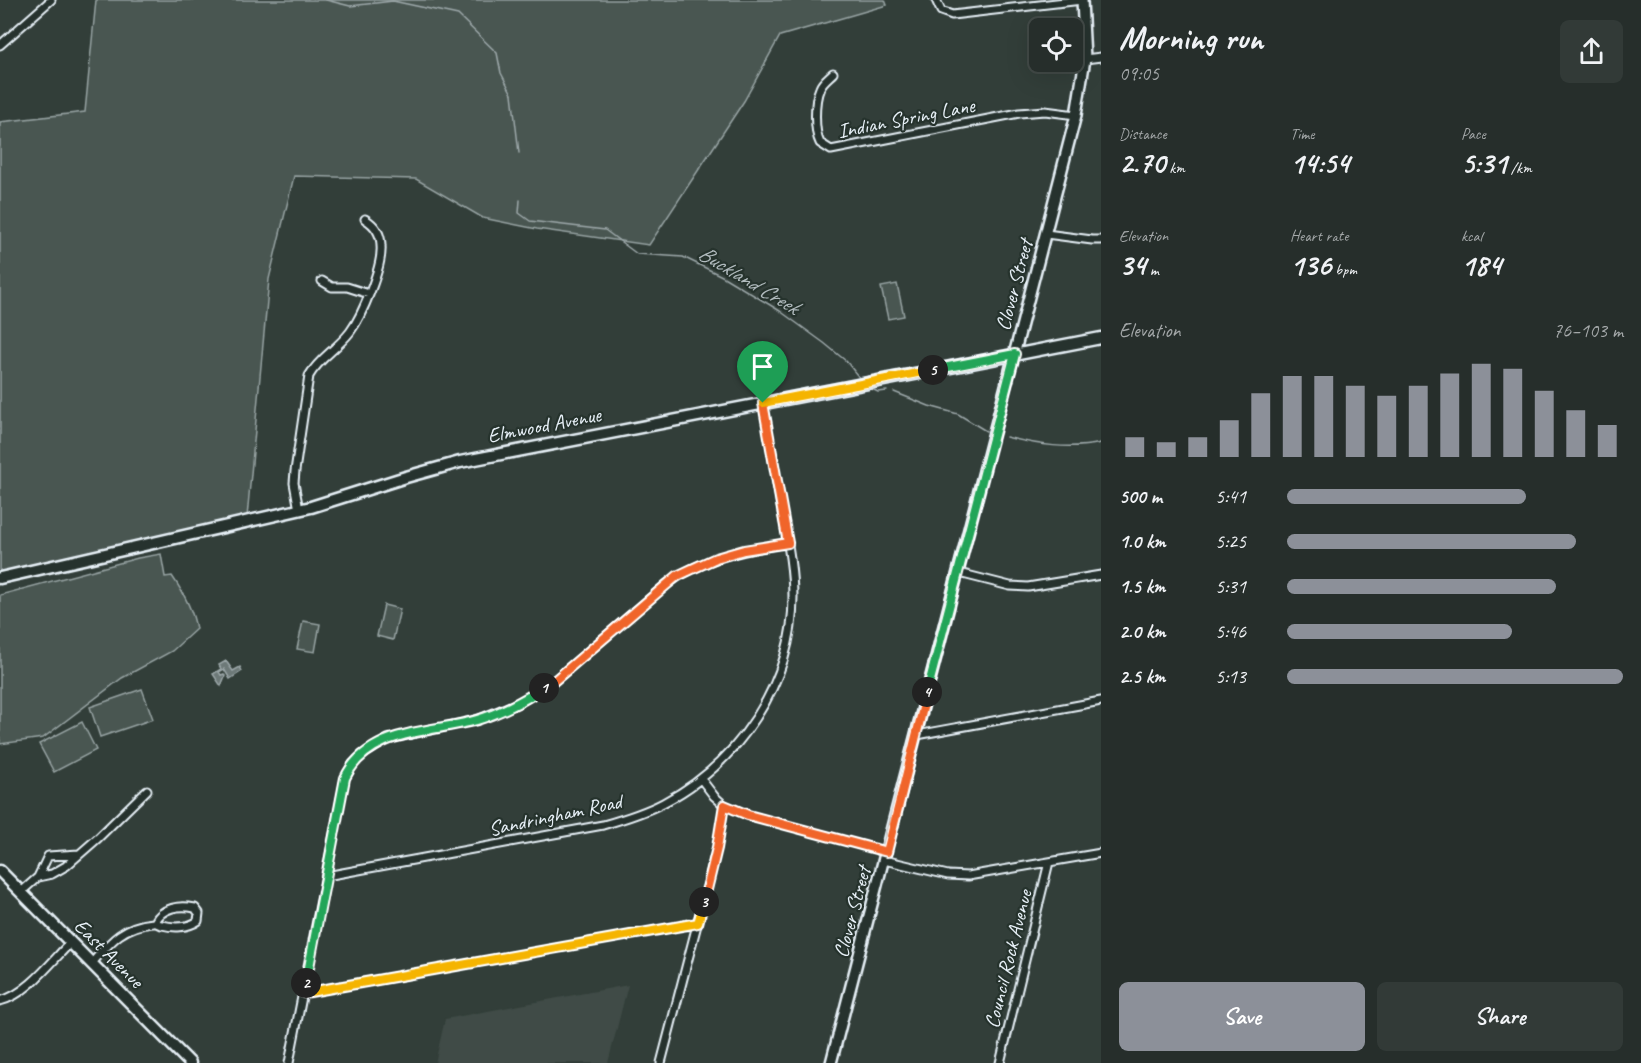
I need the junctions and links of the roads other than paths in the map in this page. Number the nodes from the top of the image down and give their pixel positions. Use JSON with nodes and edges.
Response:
{"nodes":[{"id":1,"x":51,"y":0,"type":"edge"},
{"id":2,"x":936,"y":0,"type":"edge"},
{"id":3,"x":1082,"y":0,"type":"edge"},
{"id":4,"x":0,"y":45,"type":"edge"},
{"id":5,"x":1101,"y":57,"type":"edge"},
{"id":6,"x":1085,"y":59,"type":"junction"},
{"id":7,"x":833,"y":73,"type":"dead end"},
{"id":8,"x":1076,"y":115,"type":"junction"},
{"id":9,"x":365,"y":219,"type":"dead end"},
{"id":10,"x":1046,"y":234,"type":"junction"},
{"id":11,"x":1101,"y":240,"type":"edge"},
{"id":12,"x":322,"y":281,"type":"dead end"},
{"id":13,"x":369,"y":294,"type":"junction"},
{"id":14,"x":1101,"y":338,"type":"edge"},
{"id":15,"x":1015,"y":354,"type":"junction"},
{"id":16,"x":763,"y":403,"type":"junction"},
{"id":17,"x":299,"y":510,"type":"junction"},
{"id":18,"x":788,"y":543,"type":"junction"},
{"id":19,"x":959,"y":573,"type":"junction"},
{"id":20,"x":1101,"y":575,"type":"edge"},
{"id":21,"x":0,"y":578,"type":"edge"},
{"id":22,"x":1101,"y":701,"type":"edge"},
{"id":23,"x":917,"y":735,"type":"junction"},
{"id":24,"x":701,"y":779,"type":"junction"},
{"id":25,"x":147,"y":790,"type":"dead end"},
{"id":26,"x":724,"y":805,"type":"junction"},
{"id":27,"x":1101,"y":853,"type":"edge"},
{"id":28,"x":79,"y":854,"type":"junction"},
{"id":29,"x":886,"y":856,"type":"junction"},
{"id":30,"x":1049,"y":862,"type":"junction"},
{"id":31,"x":0,"y":871,"type":"edge"},
{"id":32,"x":326,"y":876,"type":"junction"},
{"id":33,"x":39,"y":878,"type":"junction"},
{"id":34,"x":21,"y":892,"type":"junction"},
{"id":35,"x":155,"y":922,"type":"junction"},
{"id":36,"x":698,"y":923,"type":"junction"},
{"id":37,"x":71,"y":942,"type":"junction"},
{"id":38,"x":92,"y":963,"type":"junction"},
{"id":39,"x":304,"y":993,"type":"junction"},
{"id":40,"x":0,"y":1001,"type":"edge"},
{"id":41,"x":190,"y":1063,"type":"edge"},
{"id":42,"x":290,"y":1063,"type":"edge"},
{"id":43,"x":661,"y":1063,"type":"edge"},
{"id":44,"x":831,"y":1063,"type":"edge"},
{"id":45,"x":1000,"y":1063,"type":"edge"}],
"edges":[{"from":1,"to":4,"type":"street"},
{"from":2,"to":3,"type":"street"},
{"from":3,"to":6,"type":"main road","name":"Clover Street"},
{"from":5,"to":6,"type":"street"},
{"from":6,"to":8,"type":"main road","name":"Clover Street"},
{"from":7,"to":8,"type":"street","name":"Indian Spring Lane"},
{"from":8,"to":10,"type":"main road","name":"Clover Street"},
{"from":9,"to":13,"type":"street"},
{"from":10,"to":11,"type":"street"},
{"from":10,"to":15,"type":"main road","name":"Clover Street"},
{"from":12,"to":13,"type":"street"},
{"from":13,"to":17,"type":"street"},
{"from":14,"to":15,"type":"main road","name":"Elmwood Avenue"},
{"from":15,"to":16,"type":"main road","name":"Elmwood Avenue"},
{"from":15,"to":19,"type":"main road","name":"Clover Street"},
{"from":16,"to":17,"type":"main road","name":"Elmwood Avenue"},
{"from":16,"to":18,"type":"street","name":"Sandringham Road"},
{"from":17,"to":21,"type":"main road","name":"Elmwood Avenue"},
{"from":18,"to":24,"type":"street","name":"Sandringham Road"},
{"from":18,"to":32,"type":"street"},
{"from":19,"to":20,"type":"street"},
{"from":19,"to":23,"type":"main road","name":"Clover Street"},
{"from":22,"to":23,"type":"street"},
{"from":23,"to":29,"type":"main road","name":"Clover Street"},
{"from":24,"to":26,"type":"street"},
{"from":24,"to":32,"type":"street","name":"Sandringham Road"},
{"from":25,"to":28,"type":"street"},
{"from":26,"to":29,"type":"street"},
{"from":26,"to":36,"type":"street"},
{"from":27,"to":30,"type":"street"},
{"from":28,"to":33,"type":"street"},
{"from":28,"to":33,"type":"street"},
{"from":29,"to":30,"type":"street"},
{"from":29,"to":44,"type":"main road","name":"Clover Street"},
{"from":30,"to":45,"type":"street","name":"Council Rock Avenue"},
{"from":31,"to":34,"type":"main road","name":"East Avenue"},
{"from":32,"to":39,"type":"street"},
{"from":33,"to":34,"type":"street"},
{"from":34,"to":37,"type":"main road","name":"East Avenue"},
{"from":35,"to":35,"type":"street"},
{"from":35,"to":38,"type":"street"},
{"from":36,"to":39,"type":"street"},
{"from":36,"to":43,"type":"street"},
{"from":37,"to":38,"type":"main road","name":"East Avenue"},
{"from":37,"to":40,"type":"street"},
{"from":38,"to":41,"type":"main road","name":"East Avenue"},
{"from":39,"to":42,"type":"street"}]}
